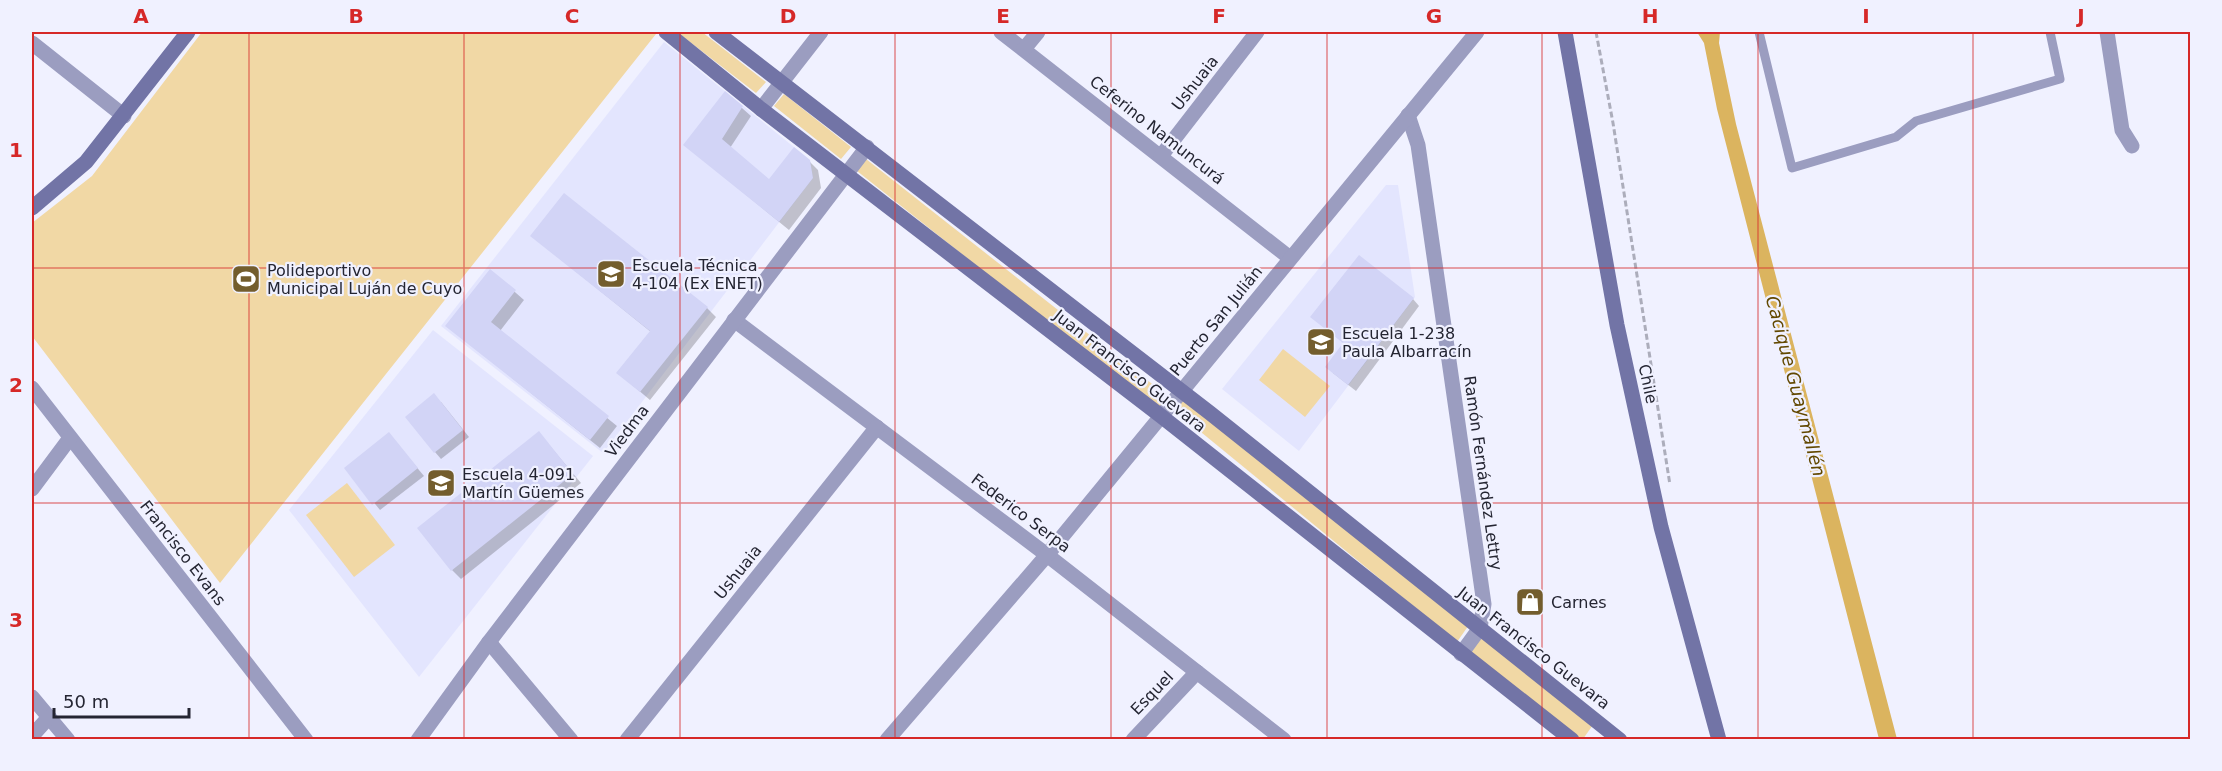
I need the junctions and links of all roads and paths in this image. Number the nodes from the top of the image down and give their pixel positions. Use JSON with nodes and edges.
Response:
{"nodes":[{"id":1,"x":188,"y":32,"type":"edge"},
{"id":2,"x":666,"y":32,"type":"edge"},
{"id":3,"x":716,"y":32,"type":"edge"},
{"id":4,"x":821,"y":32,"type":"edge"},
{"id":5,"x":1001,"y":32,"type":"edge"},
{"id":6,"x":1038,"y":32,"type":"edge"},
{"id":7,"x":1257,"y":32,"type":"edge"},
{"id":8,"x":1477,"y":32,"type":"edge"},
{"id":9,"x":1565,"y":32,"type":"edge"},
{"id":10,"x":1596,"y":32,"type":"edge"},
{"id":11,"x":1759,"y":32,"type":"edge"},
{"id":12,"x":2050,"y":32,"type":"edge"},
{"id":13,"x":2107,"y":32,"type":"edge"},
{"id":14,"x":32,"y":43,"type":"edge"},
{"id":15,"x":1024,"y":49,"type":"junction"},
{"id":16,"x":780,"y":82,"type":"junction"},
{"id":17,"x":761,"y":109,"type":"junction"},
{"id":18,"x":1408,"y":115,"type":"junction"},
{"id":19,"x":124,"y":116,"type":"junction"},
{"id":20,"x":2132,"y":146,"type":"dead end"},
{"id":21,"x":867,"y":147,"type":"junction"},
{"id":22,"x":1161,"y":156,"type":"junction"},
{"id":23,"x":846,"y":176,"type":"junction"},
{"id":24,"x":32,"y":208,"type":"edge"},
{"id":25,"x":1290,"y":258,"type":"junction"},
{"id":26,"x":734,"y":320,"type":"junction"},
{"id":27,"x":32,"y":388,"type":"edge"},
{"id":28,"x":1181,"y":391,"type":"junction"},
{"id":29,"x":1161,"y":416,"type":"junction"},
{"id":30,"x":877,"y":427,"type":"junction"},
{"id":31,"x":70,"y":438,"type":"junction"},
{"id":32,"x":32,"y":489,"type":"edge"},
{"id":33,"x":1672,"y":494,"type":"dead end"},
{"id":34,"x":1047,"y":555,"type":"junction"},
{"id":35,"x":1480,"y":628,"type":"junction"},
{"id":36,"x":489,"y":642,"type":"junction"},
{"id":37,"x":1461,"y":654,"type":"junction"},
{"id":38,"x":1197,"y":672,"type":"junction"},
{"id":39,"x":32,"y":697,"type":"edge"},
{"id":40,"x":48,"y":717,"type":"junction"},
{"id":41,"x":32,"y":736,"type":"edge"},
{"id":42,"x":1615,"y":738,"type":"edge"},
{"id":43,"x":68,"y":740,"type":"edge"},
{"id":44,"x":306,"y":740,"type":"edge"},
{"id":45,"x":418,"y":740,"type":"edge"},
{"id":46,"x":571,"y":740,"type":"edge"},
{"id":47,"x":627,"y":740,"type":"edge"},
{"id":48,"x":887,"y":740,"type":"edge"},
{"id":49,"x":1133,"y":740,"type":"edge"},
{"id":50,"x":1284,"y":740,"type":"edge"},
{"id":51,"x":1572,"y":740,"type":"edge"},
{"id":52,"x":1719,"y":740,"type":"edge"}],
"edges":[{"from":1,"to":19,"type":"street"},
{"from":2,"to":17,"type":"street","name":"Juan Francisco Guevara"},
{"from":3,"to":16,"type":"street","name":"Juan Francisco Guevara"},
{"from":4,"to":16,"type":"street"},
{"from":5,"to":15,"type":"street","name":"Ceferino Namuncurá"},
{"from":6,"to":15,"type":"street"},
{"from":7,"to":22,"type":"street","name":"Ushuaia"},
{"from":8,"to":18,"type":"street","name":"Puerto San Julián"},
{"from":9,"to":52,"type":"street","name":"Chile"},
{"from":10,"to":33,"type":"path"},
{"from":11,"to":12,"type":"lane"},
{"from":13,"to":20,"type":"street"},
{"from":14,"to":19,"type":"street"},
{"from":15,"to":22,"type":"street","name":"Ceferino Namuncurá"},
{"from":16,"to":17,"type":"street"},
{"from":16,"to":21,"type":"street","name":"Juan Francisco Guevara"},
{"from":17,"to":23,"type":"street","name":"Juan Francisco Guevara"},
{"from":18,"to":25,"type":"street","name":"Puerto San Julián"},
{"from":18,"to":35,"type":"street","name":"Ramón Fernández Lettry"},
{"from":19,"to":24,"type":"street"},
{"from":21,"to":23,"type":"street","name":"Viedma"},
{"from":21,"to":28,"type":"street","name":"Juan Francisco Guevara"},
{"from":22,"to":25,"type":"street","name":"Ceferino Namuncurá"},
{"from":23,"to":26,"type":"street","name":"Viedma"},
{"from":23,"to":29,"type":"street","name":"Juan Francisco Guevara"},
{"from":25,"to":28,"type":"street","name":"Puerto San Julián"},
{"from":26,"to":30,"type":"street","name":"Federico Serpa"},
{"from":26,"to":36,"type":"street","name":"Viedma"},
{"from":27,"to":31,"type":"street","name":"Francisco Evans"},
{"from":28,"to":29,"type":"street","name":"Puerto San Julián"},
{"from":28,"to":35,"type":"street","name":"Juan Francisco Guevara"},
{"from":29,"to":34,"type":"street","name":"Puerto San Julián"},
{"from":29,"to":37,"type":"street","name":"Juan Francisco Guevara"},
{"from":30,"to":34,"type":"street","name":"Federico Serpa"},
{"from":30,"to":47,"type":"street","name":"Ushuaia"},
{"from":31,"to":32,"type":"street"},
{"from":31,"to":44,"type":"street","name":"Francisco Evans"},
{"from":34,"to":38,"type":"street","name":"Federico Serpa"},
{"from":34,"to":48,"type":"street","name":"Puerto San Julián"},
{"from":35,"to":37,"type":"street"},
{"from":35,"to":42,"type":"street","name":"Juan Francisco Guevara"},
{"from":36,"to":45,"type":"street","name":"Viedma"},
{"from":36,"to":46,"type":"street"},
{"from":37,"to":51,"type":"street","name":"Juan Francisco Guevara"},
{"from":38,"to":49,"type":"street","name":"Esquel"},
{"from":38,"to":50,"type":"street","name":"Federico Serpa"},
{"from":39,"to":40,"type":"street"},
{"from":40,"to":41,"type":"street"},
{"from":40,"to":43,"type":"street"}]}
